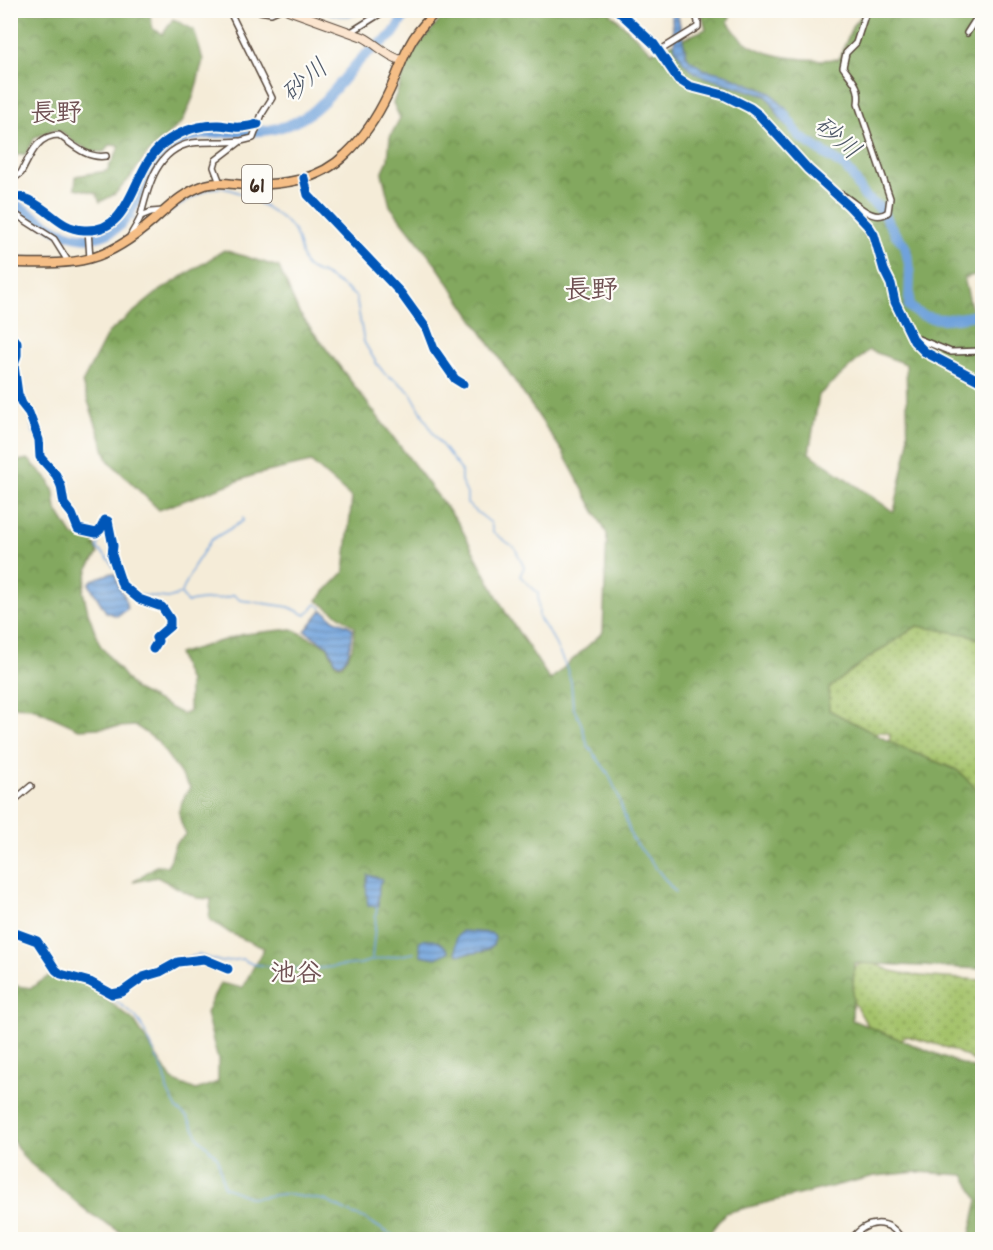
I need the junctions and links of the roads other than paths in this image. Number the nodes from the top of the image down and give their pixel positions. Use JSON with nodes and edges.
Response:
{"nodes":[{"id":1,"x":232,"y":10,"type":"edge"},
{"id":2,"x":254,"y":10,"type":"edge"},
{"id":3,"x":278,"y":10,"type":"edge"},
{"id":4,"x":288,"y":10,"type":"edge"},
{"id":5,"x":386,"y":10,"type":"edge"},
{"id":6,"x":439,"y":10,"type":"edge"},
{"id":7,"x":617,"y":10,"type":"edge"},
{"id":8,"x":695,"y":10,"type":"edge"},
{"id":9,"x":868,"y":10,"type":"edge"},
{"id":10,"x":951,"y":10,"type":"edge"},
{"id":11,"x":960,"y":10,"type":"edge"},
{"id":12,"x":982,"y":16,"type":"edge"},
{"id":13,"x":351,"y":32,"type":"junction"},
{"id":14,"x":967,"y":33,"type":"dead end"},
{"id":15,"x":659,"y":51,"type":"junction"},
{"id":16,"x":401,"y":60,"type":"junction"},
{"id":17,"x":258,"y":124,"type":"junction"},
{"id":18,"x":241,"y":141,"type":"junction"},
{"id":19,"x":106,"y":156,"type":"dead end"},
{"id":20,"x":10,"y":177,"type":"edge"},
{"id":21,"x":304,"y":178,"type":"junction"},
{"id":22,"x":220,"y":183,"type":"junction"},
{"id":23,"x":834,"y":192,"type":"junction"},
{"id":24,"x":10,"y":195,"type":"edge"},
{"id":25,"x":163,"y":211,"type":"junction"},
{"id":26,"x":10,"y":214,"type":"edge"},
{"id":27,"x":141,"y":216,"type":"junction"},
{"id":28,"x":88,"y":229,"type":"junction"},
{"id":29,"x":129,"y":240,"type":"junction"},
{"id":30,"x":90,"y":259,"type":"junction"},
{"id":31,"x":10,"y":263,"type":"edge"},
{"id":32,"x":69,"y":263,"type":"junction"},
{"id":33,"x":911,"y":336,"type":"junction"},
{"id":34,"x":12,"y":337,"type":"edge"},
{"id":35,"x":982,"y":351,"type":"edge"},
{"id":36,"x":463,"y":384,"type":"dead end"},
{"id":37,"x":982,"y":384,"type":"edge"},
{"id":38,"x":153,"y":649,"type":"dead end"},
{"id":39,"x":31,"y":786,"type":"dead end"},
{"id":40,"x":10,"y":804,"type":"edge"},
{"id":41,"x":10,"y":931,"type":"edge"},
{"id":42,"x":228,"y":969,"type":"dead end"},
{"id":43,"x":851,"y":1239,"type":"edge"},
{"id":44,"x":902,"y":1239,"type":"edge"}],
"edges":[{"from":1,"to":17,"type":"street"},
{"from":2,"to":3,"type":"street"},
{"from":4,"to":13,"type":"main road"},
{"from":5,"to":13,"type":"street"},
{"from":6,"to":16,"type":"main road","number":"61"},
{"from":7,"to":15,"type":"street"},
{"from":8,"to":15,"type":"street"},
{"from":9,"to":23,"type":"street"},
{"from":10,"to":11,"type":"street"},
{"from":12,"to":14,"type":"street"},
{"from":13,"to":16,"type":"main road"},
{"from":15,"to":23,"type":"street"},
{"from":16,"to":21,"type":"main road","number":"61"},
{"from":17,"to":18,"type":"street"},
{"from":17,"to":28,"type":"street"},
{"from":18,"to":22,"type":"street"},
{"from":18,"to":27,"type":"street"},
{"from":19,"to":20,"type":"street"},
{"from":21,"to":22,"type":"main road","number":"61"},
{"from":21,"to":36,"type":"street"},
{"from":22,"to":25,"type":"main road","number":"61"},
{"from":23,"to":33,"type":"street"},
{"from":24,"to":28,"type":"street"},
{"from":25,"to":27,"type":"street"},
{"from":25,"to":29,"type":"main road","number":"61"},
{"from":26,"to":32,"type":"street"},
{"from":27,"to":29,"type":"street"},
{"from":28,"to":30,"type":"street"},
{"from":29,"to":30,"type":"main road","number":"61"},
{"from":30,"to":32,"type":"main road","number":"61"},
{"from":31,"to":32,"type":"main road","number":"61"},
{"from":33,"to":35,"type":"street"},
{"from":33,"to":37,"type":"street"},
{"from":34,"to":38,"type":"street"},
{"from":39,"to":40,"type":"street"},
{"from":41,"to":42,"type":"street"},
{"from":43,"to":44,"type":"street"}]}
